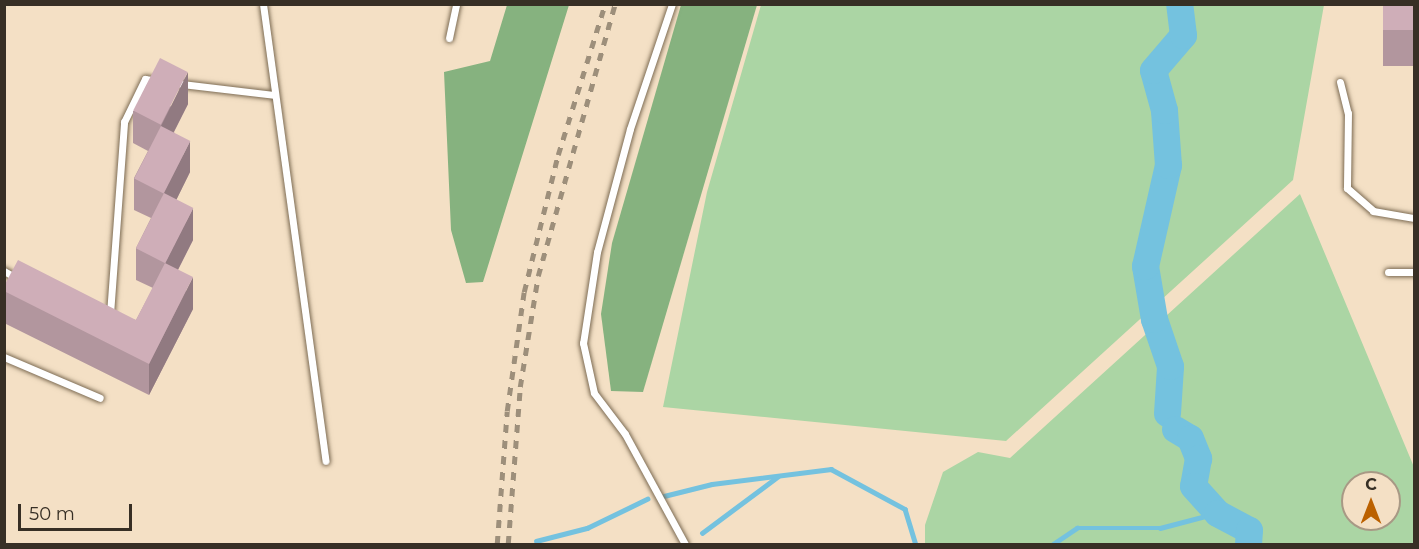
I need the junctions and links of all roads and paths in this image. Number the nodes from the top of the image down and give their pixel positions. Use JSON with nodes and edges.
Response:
{"nodes":[{"id":1,"x":263,"y":4,"type":"edge"},
{"id":2,"x":456,"y":4,"type":"edge"},
{"id":3,"x":672,"y":4,"type":"edge"},
{"id":4,"x":449,"y":38,"type":"dead end"},
{"id":5,"x":1340,"y":82,"type":"dead end"},
{"id":6,"x":274,"y":94,"type":"junction"},
{"id":7,"x":1414,"y":218,"type":"edge"},
{"id":8,"x":4,"y":271,"type":"edge"},
{"id":9,"x":1388,"y":272,"type":"dead end"},
{"id":10,"x":1414,"y":272,"type":"edge"},
{"id":11,"x":23,"y":282,"type":"edge"},
{"id":12,"x":99,"y":310,"type":"edge"},
{"id":13,"x":4,"y":357,"type":"edge"},
{"id":14,"x":100,"y":398,"type":"dead end"},
{"id":15,"x":326,"y":461,"type":"dead end"},
{"id":16,"x":685,"y":544,"type":"edge"}],
"edges":[{"from":1,"to":6,"type":"lane"},
{"from":2,"to":4,"type":"lane"},
{"from":3,"to":16,"type":"lane"},
{"from":5,"to":7,"type":"lane"},
{"from":6,"to":12,"type":"lane"},
{"from":6,"to":15,"type":"lane"},
{"from":8,"to":11,"type":"lane"},
{"from":9,"to":10,"type":"lane"},
{"from":13,"to":14,"type":"lane"}]}
